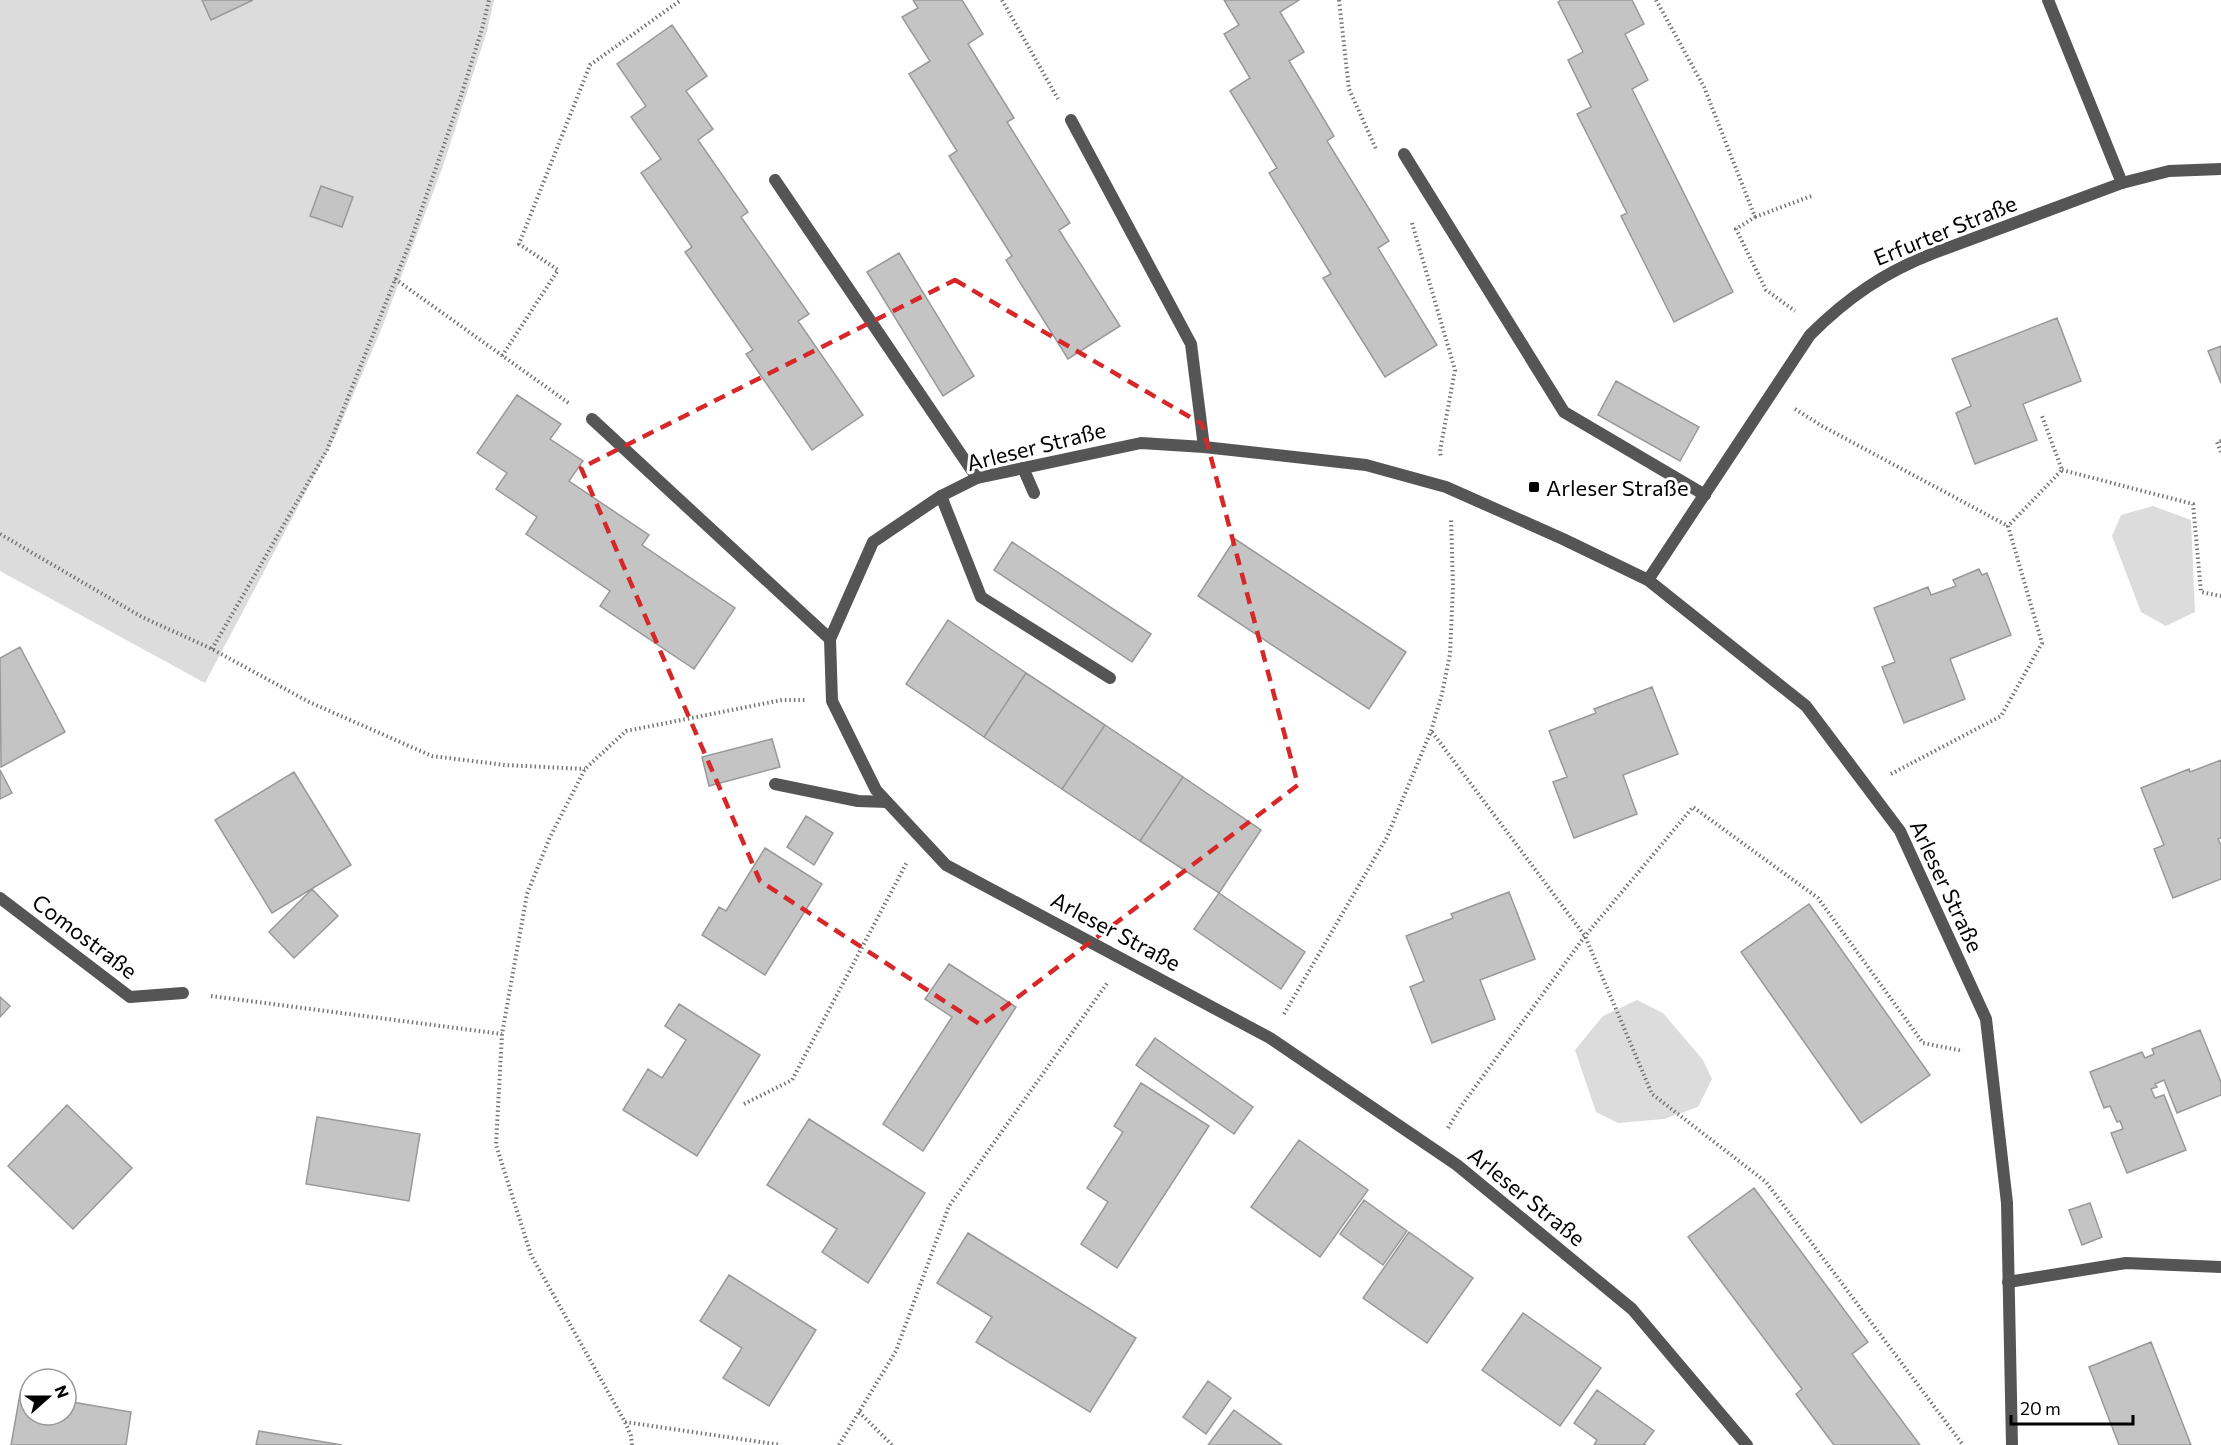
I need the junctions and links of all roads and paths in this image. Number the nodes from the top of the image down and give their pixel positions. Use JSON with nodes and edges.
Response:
{"nodes":[{"id":1,"x":489,"y":0,"type":"edge"},
{"id":2,"x":681,"y":0,"type":"edge"},
{"id":3,"x":1002,"y":0,"type":"edge"},
{"id":4,"x":1339,"y":0,"type":"edge"},
{"id":5,"x":1656,"y":0,"type":"edge"},
{"id":6,"x":2048,"y":0,"type":"edge"},
{"id":7,"x":1071,"y":120,"type":"joint"},
{"id":8,"x":1377,"y":151,"type":"dead end"},
{"id":9,"x":1404,"y":154,"type":"dead end"},
{"id":10,"x":2221,"y":169,"type":"edge"},
{"id":11,"x":775,"y":180,"type":"dead end"},
{"id":12,"x":2122,"y":183,"type":"junction"},
{"id":13,"x":1814,"y":195,"type":"dead end"},
{"id":14,"x":1755,"y":217,"type":"junction"},
{"id":15,"x":1410,"y":219,"type":"dead end"},
{"id":16,"x":395,"y":279,"type":"junction"},
{"id":17,"x":1817,"y":328,"type":"junction"},
{"id":18,"x":502,"y":356,"type":"junction"},
{"id":19,"x":1772,"y":393,"type":"junction"},
{"id":20,"x":2042,"y":417,"type":"dead end"},
{"id":21,"x":592,"y":419,"type":"joint"},
{"id":22,"x":2221,"y":441,"type":"edge"},
{"id":23,"x":1204,"y":447,"type":"junction"},
{"id":24,"x":2221,"y":452,"type":"edge"},
{"id":25,"x":1023,"y":468,"type":"junction"},
{"id":26,"x":2062,"y":470,"type":"junction"},
{"id":27,"x":977,"y":478,"type":"junction"},
{"id":28,"x":1446,"y":488,"type":"junction"},
{"id":29,"x":1034,"y":493,"type":"dead end"},
{"id":30,"x":1705,"y":495,"type":"junction"},
{"id":31,"x":941,"y":496,"type":"junction"},
{"id":32,"x":2008,"y":526,"type":"junction"},
{"id":33,"x":0,"y":534,"type":"edge"},
{"id":34,"x":1648,"y":580,"type":"junction"},
{"id":35,"x":2221,"y":596,"type":"edge"},
{"id":36,"x":830,"y":639,"type":"junction"},
{"id":37,"x":212,"y":649,"type":"junction"},
{"id":38,"x":1110,"y":678,"type":"dead end"},
{"id":39,"x":832,"y":701,"type":"junction"},
{"id":40,"x":1431,"y":731,"type":"junction"},
{"id":41,"x":585,"y":769,"type":"junction"},
{"id":42,"x":775,"y":784,"type":"dead end"},
{"id":43,"x":1867,"y":787,"type":"junction"},
{"id":44,"x":887,"y":802,"type":"junction"},
{"id":45,"x":909,"y":859,"type":"dead end"},
{"id":46,"x":0,"y":898,"type":"edge"},
{"id":47,"x":1585,"y":936,"type":"junction"},
{"id":48,"x":1113,"y":976,"type":"dead end"},
{"id":49,"x":183,"y":993,"type":"joint"},
{"id":50,"x":502,"y":1034,"type":"junction"},
{"id":51,"x":1270,"y":1038,"type":"junction"},
{"id":52,"x":1990,"y":1057,"type":"junction"},
{"id":53,"x":744,"y":1104,"type":"dead end"},
{"id":54,"x":1435,"y":1149,"type":"junction"},
{"id":55,"x":2221,"y":1267,"type":"edge"},
{"id":56,"x":2008,"y":1282,"type":"junction"},
{"id":57,"x":859,"y":1412,"type":"junction"},
{"id":58,"x":625,"y":1422,"type":"junction"},
{"id":59,"x":632,"y":1445,"type":"edge"},
{"id":60,"x":781,"y":1445,"type":"edge"},
{"id":61,"x":839,"y":1445,"type":"edge"},
{"id":62,"x":892,"y":1445,"type":"edge"},
{"id":63,"x":1747,"y":1445,"type":"edge"},
{"id":64,"x":1963,"y":1445,"type":"edge"},
{"id":65,"x":2012,"y":1445,"type":"edge"}],
"edges":[{"from":1,"to":16,"type":"path"},
{"from":2,"to":18,"type":"path"},
{"from":3,"to":7,"type":"path"},
{"from":4,"to":8,"type":"path"},
{"from":5,"to":14,"type":"path"},
{"from":6,"to":12,"type":"street"},
{"from":7,"to":23,"type":"street"},
{"from":9,"to":30,"type":"street"},
{"from":10,"to":12,"type":"street","name":"Erfurter Straße"},
{"from":11,"to":27,"type":"street"},
{"from":12,"to":17,"type":"street","name":"Erfurter Straße"},
{"from":13,"to":14,"type":"path"},
{"from":14,"to":17,"type":"path"},
{"from":15,"to":28,"type":"path"},
{"from":16,"to":18,"type":"path"},
{"from":16,"to":37,"type":"path"},
{"from":17,"to":19,"type":"street","name":"Erfurter Straße"},
{"from":18,"to":21,"type":"path"},
{"from":19,"to":30,"type":"street","name":"Erfurter Straße"},
{"from":19,"to":32,"type":"path"},
{"from":20,"to":26,"type":"path"},
{"from":21,"to":36,"type":"street"},
{"from":22,"to":24,"type":"path"},
{"from":23,"to":25,"type":"street","name":"Arleser Straße"},
{"from":23,"to":28,"type":"street","name":"Arleser Straße"},
{"from":25,"to":27,"type":"street","name":"Arleser Straße"},
{"from":25,"to":29,"type":"street"},
{"from":26,"to":32,"type":"path"},
{"from":26,"to":35,"type":"path"},
{"from":27,"to":31,"type":"street","name":"Arleser Straße"},
{"from":28,"to":34,"type":"street","name":"Arleser Straße"},
{"from":28,"to":40,"type":"path"},
{"from":30,"to":34,"type":"street","name":"Erfurter Straße"},
{"from":31,"to":36,"type":"street","name":"Arleser Straße"},
{"from":31,"to":38,"type":"street"},
{"from":32,"to":43,"type":"path"},
{"from":33,"to":37,"type":"path"},
{"from":34,"to":43,"type":"street","name":"Arleser Straße"},
{"from":36,"to":39,"type":"street","name":"Arleser Straße"},
{"from":37,"to":41,"type":"path"},
{"from":39,"to":41,"type":"path"},
{"from":39,"to":44,"type":"street","name":"Arleser Straße"},
{"from":40,"to":47,"type":"path"},
{"from":40,"to":51,"type":"path"},
{"from":41,"to":50,"type":"path"},
{"from":42,"to":44,"type":"street"},
{"from":43,"to":52,"type":"street","name":"Arleser Straße"},
{"from":44,"to":51,"type":"street","name":"Arleser Straße"},
{"from":45,"to":53,"type":"path"},
{"from":46,"to":49,"type":"street","name":"Comostraße"},
{"from":47,"to":52,"type":"path"},
{"from":47,"to":54,"type":"path"},
{"from":47,"to":64,"type":"path"},
{"from":48,"to":57,"type":"path"},
{"from":49,"to":50,"type":"path"},
{"from":50,"to":58,"type":"path"},
{"from":51,"to":54,"type":"street","name":"Arleser Straße"},
{"from":52,"to":56,"type":"street","name":"Arleser Straße"},
{"from":54,"to":63,"type":"street","name":"Arleser Straße"},
{"from":55,"to":56,"type":"street"},
{"from":56,"to":65,"type":"street","name":"Arleser Straße"},
{"from":57,"to":61,"type":"path"},
{"from":57,"to":62,"type":"path"},
{"from":58,"to":59,"type":"path"},
{"from":58,"to":60,"type":"path"}]}
